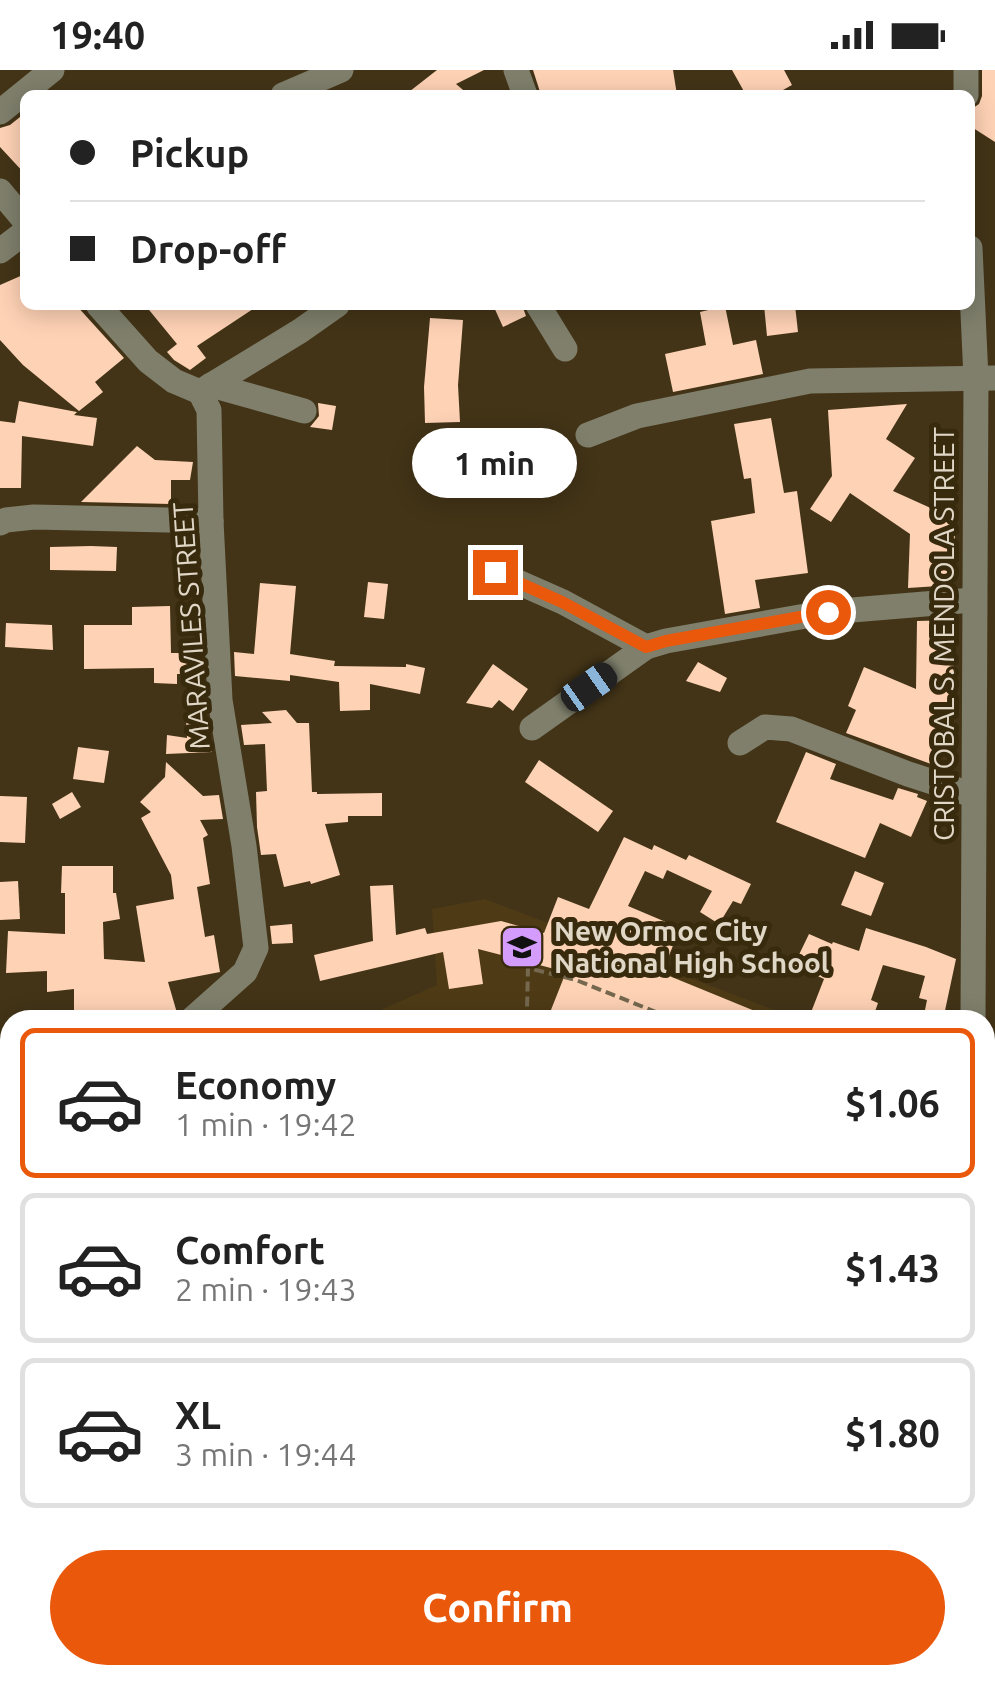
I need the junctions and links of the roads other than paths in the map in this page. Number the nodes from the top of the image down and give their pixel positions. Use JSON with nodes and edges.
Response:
{"nodes":[{"id":1,"x":52,"y":70,"type":"edge"},
{"id":2,"x":341,"y":70,"type":"edge"},
{"id":3,"x":305,"y":77,"type":"edge"},
{"id":4,"x":27,"y":90,"type":"edge"},
{"id":5,"x":20,"y":96,"type":"edge"},
{"id":6,"x":0,"y":112,"type":"edge"},
{"id":7,"x":0,"y":191,"type":"edge"},
{"id":8,"x":20,"y":215,"type":"edge"},
{"id":9,"x":20,"y":236,"type":"edge"},
{"id":10,"x":0,"y":251,"type":"edge"},
{"id":11,"x":975,"y":291,"type":"edge"},
{"id":12,"x":106,"y":310,"type":"edge"},
{"id":13,"x":330,"y":310,"type":"edge"},
{"id":14,"x":541,"y":310,"type":"edge"},
{"id":15,"x":565,"y":348,"type":"dead end"},
{"id":16,"x":985,"y":378,"type":"edge"},
{"id":17,"x":205,"y":389,"type":"junction"},
{"id":18,"x":304,"y":411,"type":"dead end"},
{"id":19,"x":588,"y":435,"type":"dead end"},
{"id":20,"x":210,"y":521,"type":"junction"},
{"id":21,"x":0,"y":523,"type":"edge"},
{"id":22,"x":495,"y":572,"type":"dead end"},
{"id":23,"x":974,"y":600,"type":"junction"},
{"id":24,"x":646,"y":647,"type":"junction"},
{"id":25,"x":532,"y":728,"type":"dead end"},
{"id":26,"x":740,"y":743,"type":"dead end"},
{"id":27,"x":973,"y":795,"type":"junction"},
{"id":28,"x":202,"y":1010,"type":"edge"},
{"id":29,"x":973,"y":1010,"type":"edge"}],
"edges":[{"from":1,"to":4,"type":"street"},
{"from":2,"to":3,"type":"street"},
{"from":5,"to":6,"type":"street"},
{"from":7,"to":8,"type":"street"},
{"from":9,"to":10,"type":"street"},
{"from":11,"to":16,"type":"street","name":"CRISTOBAL S. MENDOLA STREET"},
{"from":12,"to":17,"type":"street"},
{"from":13,"to":17,"type":"street"},
{"from":14,"to":15,"type":"street"},
{"from":16,"to":19,"type":"street"},
{"from":16,"to":23,"type":"street","name":"CRISTOBAL S. MENDOLA STREET"},
{"from":17,"to":18,"type":"street"},
{"from":17,"to":20,"type":"street","name":"MARAVILES STREET"},
{"from":20,"to":21,"type":"street"},
{"from":20,"to":28,"type":"street","name":"MARAVILES STREET"},
{"from":22,"to":24,"type":"street"},
{"from":23,"to":24,"type":"street"},
{"from":23,"to":27,"type":"street","name":"CRISTOBAL S. MENDOLA STREET"},
{"from":24,"to":25,"type":"street"},
{"from":26,"to":27,"type":"street"},
{"from":27,"to":29,"type":"street","name":"CRISTOBAL S. MENDOLA STREET"}]}
